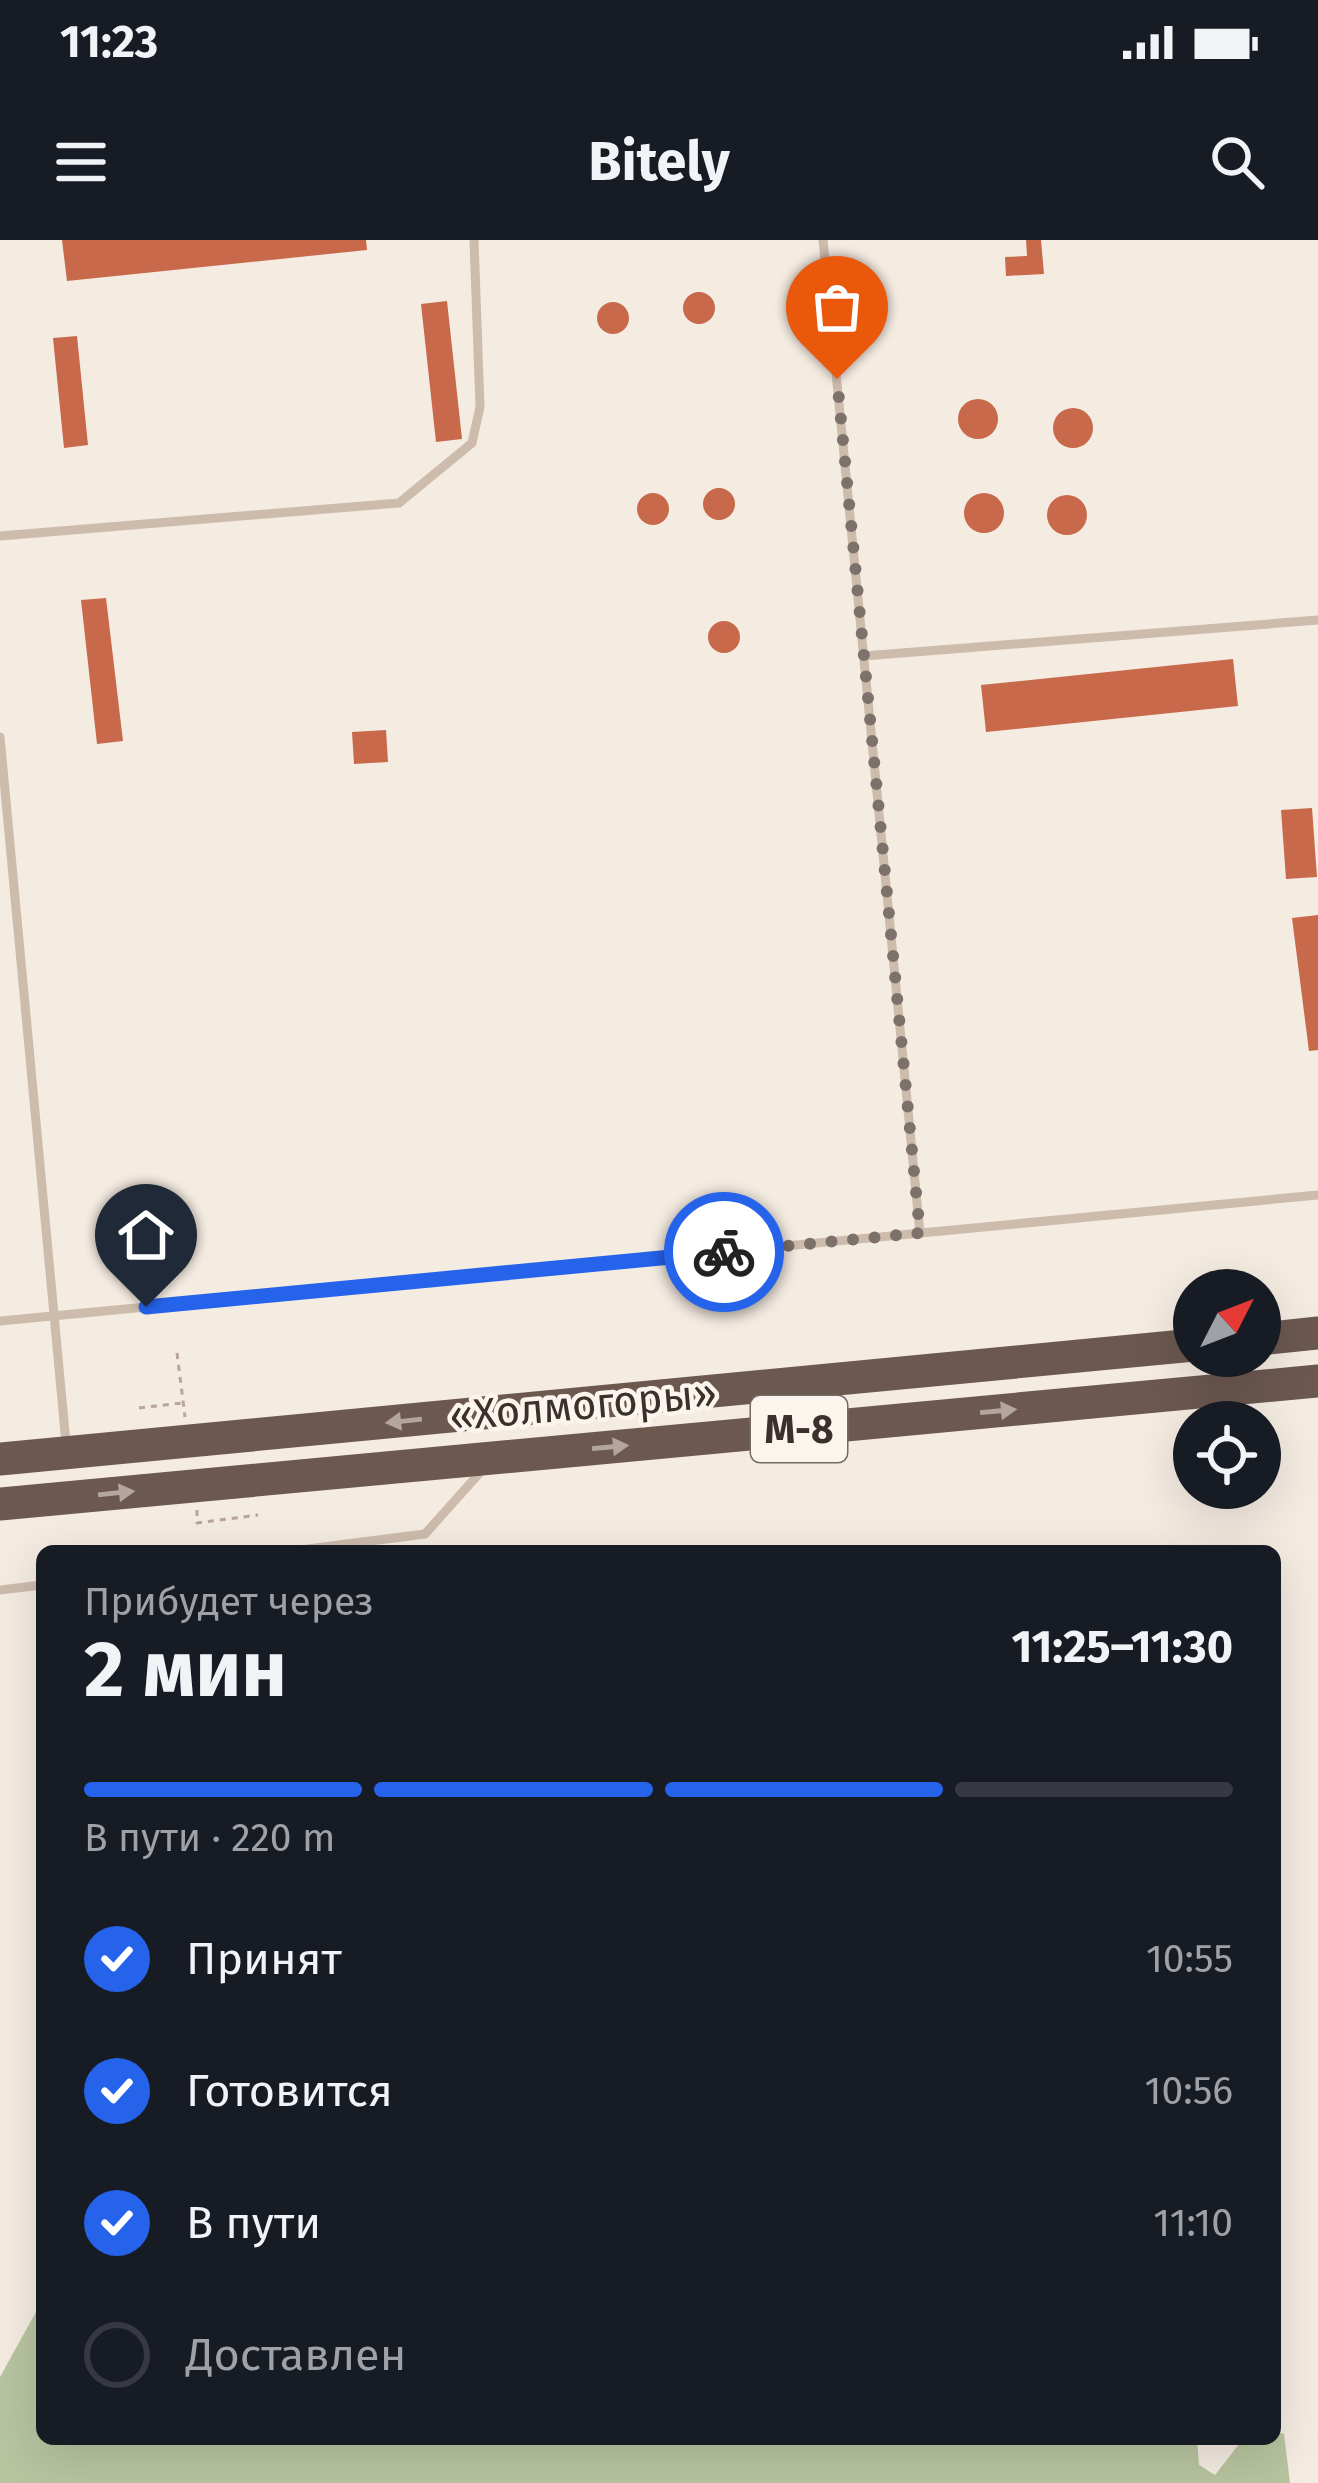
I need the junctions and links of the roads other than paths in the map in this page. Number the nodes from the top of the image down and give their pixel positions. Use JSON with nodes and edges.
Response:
{"nodes":[{"id":1,"x":473,"y":240,"type":"edge"},
{"id":2,"x":823,"y":240,"type":"edge"},
{"id":3,"x":0,"y":536,"type":"edge"},
{"id":4,"x":1318,"y":620,"type":"edge"},
{"id":5,"x":864,"y":656,"type":"junction"},
{"id":6,"x":0,"y":737,"type":"edge"},
{"id":7,"x":1318,"y":1195,"type":"edge"},
{"id":8,"x":920,"y":1233,"type":"junction"},
{"id":9,"x":55,"y":1316,"type":"junction"},
{"id":10,"x":0,"y":1322,"type":"edge"},
{"id":11,"x":1318,"y":1333,"type":"edge"},
{"id":12,"x":1281,"y":1337,"type":"edge"},
{"id":13,"x":1173,"y":1347,"type":"edge"},
{"id":14,"x":1318,"y":1381,"type":"edge"},
{"id":15,"x":488,"y":1413,"type":"junction"},
{"id":16,"x":67,"y":1452,"type":"junction"},
{"id":17,"x":493,"y":1458,"type":"junction"},
{"id":18,"x":0,"y":1459,"type":"edge"},
{"id":19,"x":0,"y":1504,"type":"edge"},
{"id":20,"x":339,"y":1545,"type":"edge"},
{"id":21,"x":36,"y":1586,"type":"edge"},
{"id":22,"x":0,"y":1590,"type":"edge"}],
"edges":[{"from":1,"to":3,"type":"lane"},
{"from":2,"to":5,"type":"lane"},
{"from":4,"to":5,"type":"lane"},
{"from":5,"to":8,"type":"lane"},
{"from":6,"to":9,"type":"lane"},
{"from":7,"to":8,"type":"lane"},
{"from":8,"to":9,"type":"lane"},
{"from":9,"to":10,"type":"lane"},
{"from":9,"to":16,"type":"lane"},
{"from":11,"to":12,"type":"highway"},
{"from":13,"to":15,"type":"highway","name":"«Холмогоры»","number":"М-8"},
{"from":17,"to":14,"type":"highway","name":"«Холмогоры»","number":"М-8","one_way":true},
{"from":15,"to":16,"type":"highway","name":"«Холмогоры»","number":"М-8","one_way":true},
{"from":15,"to":17,"type":"highway"},
{"from":16,"to":18,"type":"highway","name":"«Холмогоры»","number":"М-8"},
{"from":19,"to":17,"type":"highway","name":"«Холмогоры»","number":"М-8","one_way":true},
{"from":17,"to":20,"type":"lane"},
{"from":21,"to":22,"type":"lane"}]}
